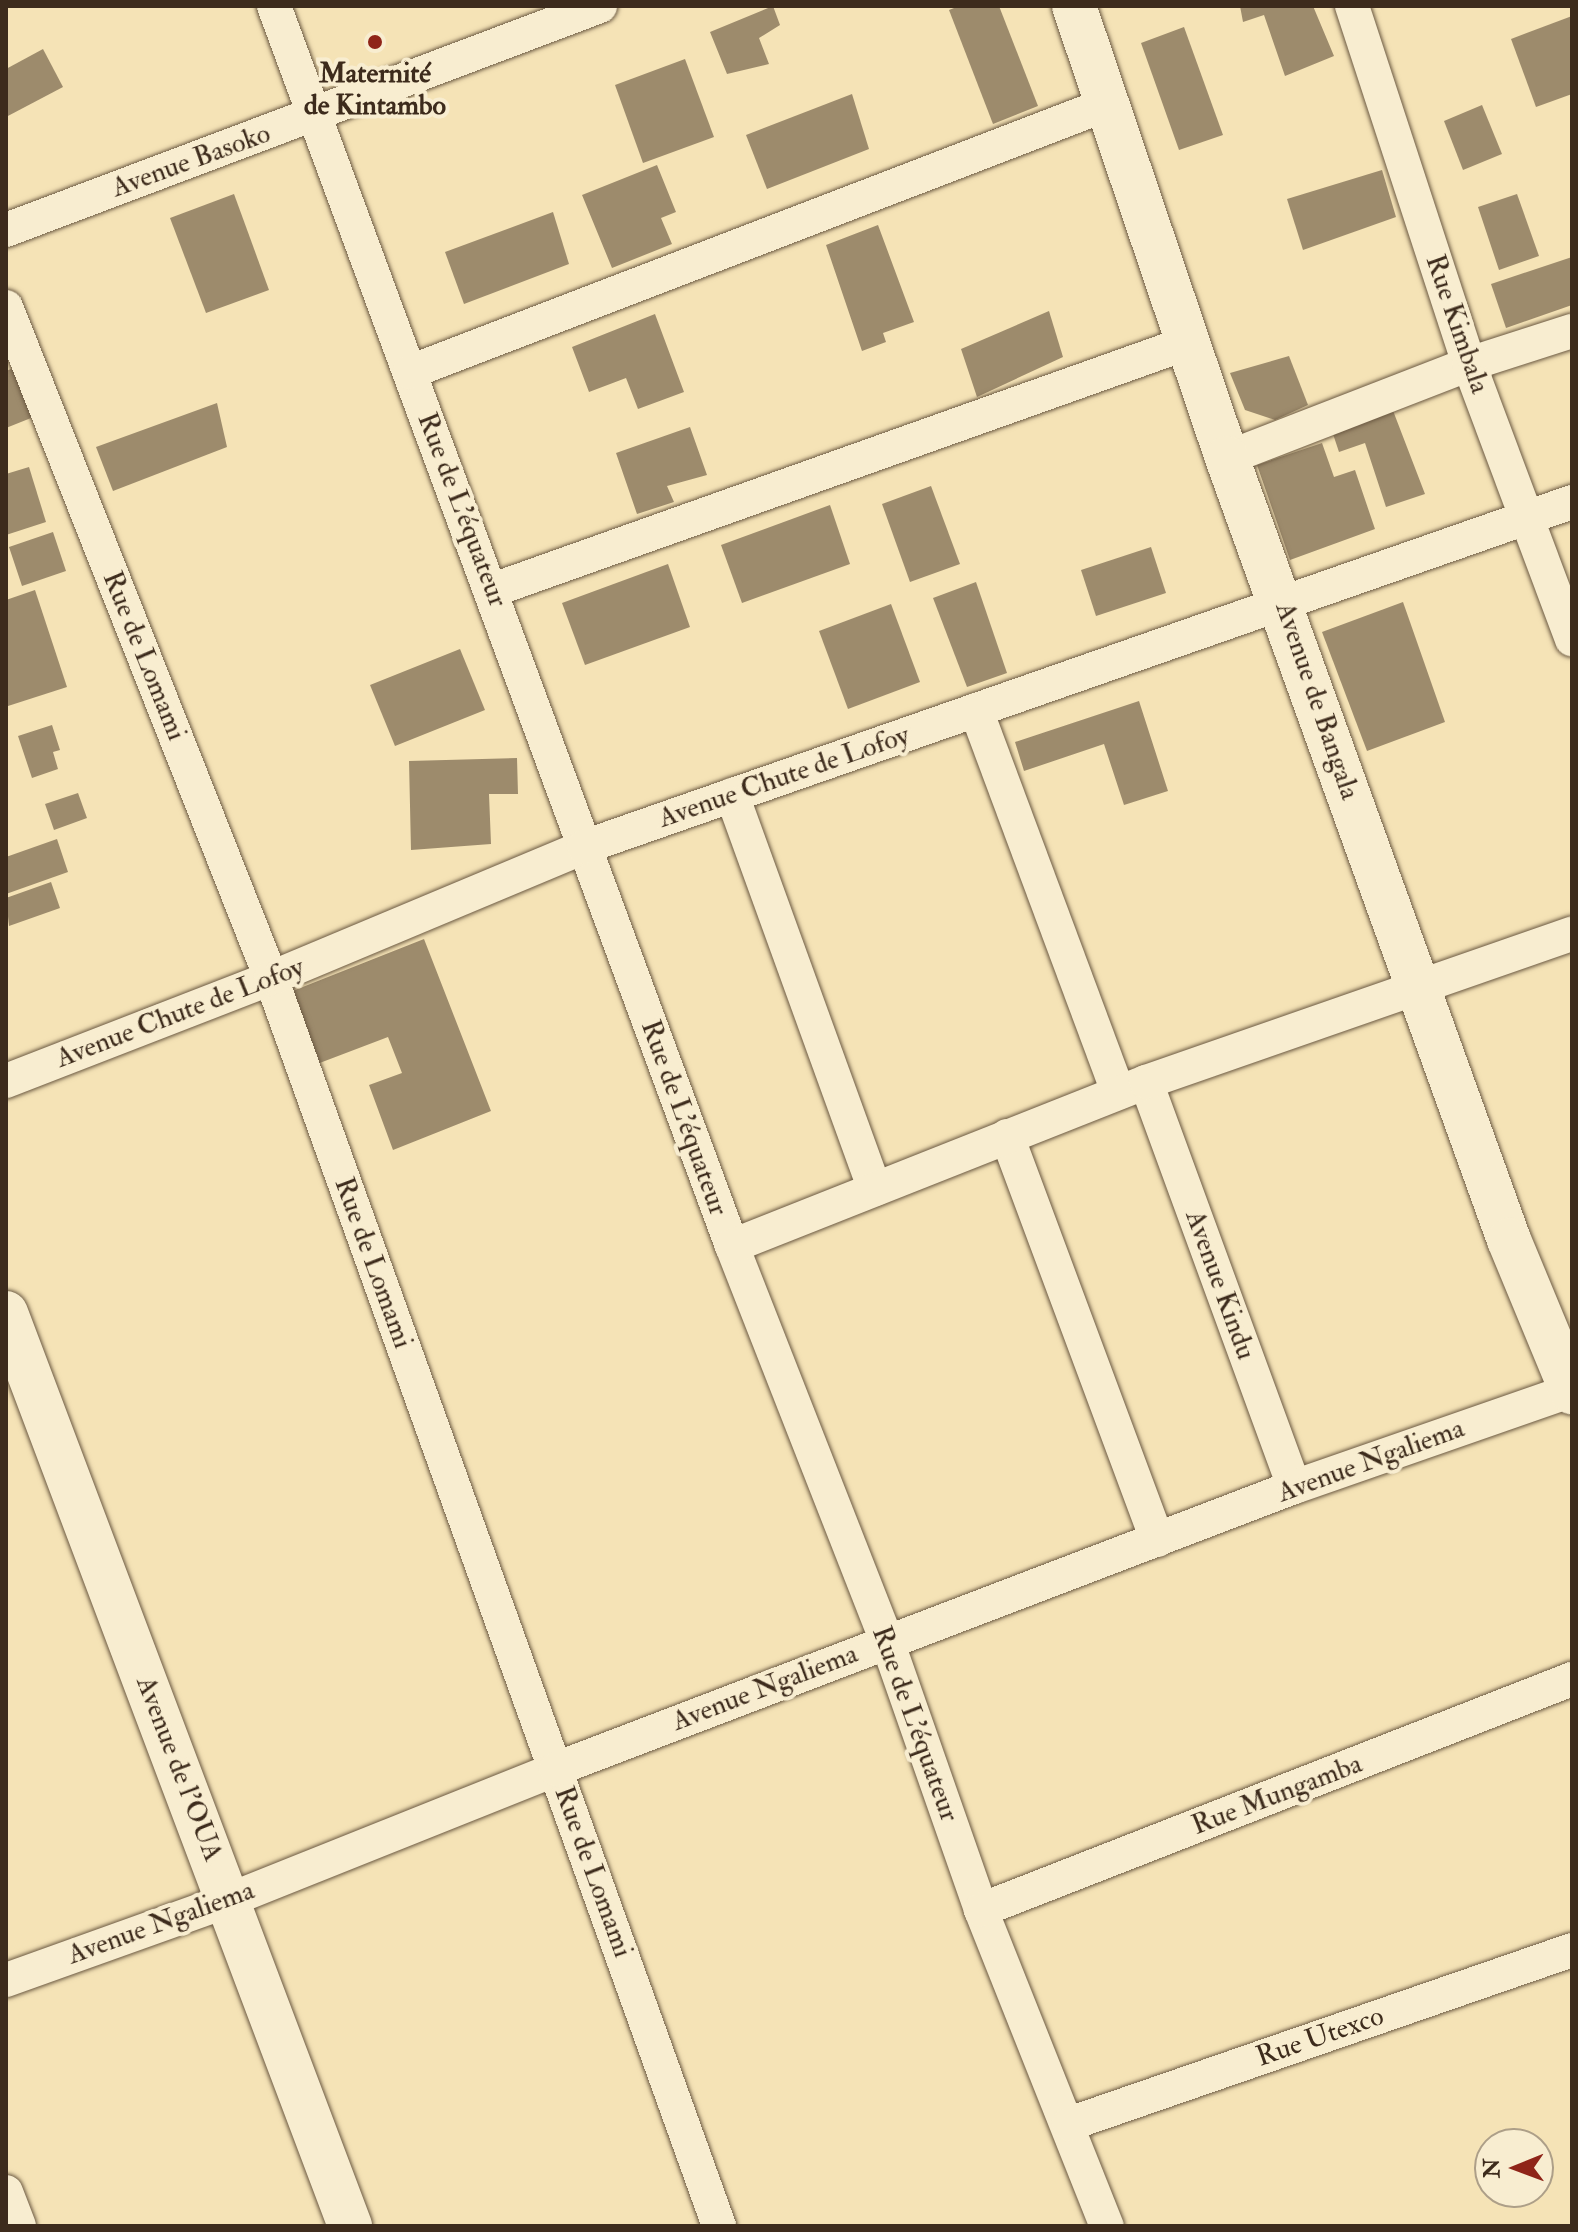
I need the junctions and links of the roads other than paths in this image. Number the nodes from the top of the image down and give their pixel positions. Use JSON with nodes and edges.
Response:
{"nodes":[{"id":1,"x":274,"y":6,"type":"edge"},
{"id":2,"x":600,"y":6,"type":"edge"},
{"id":3,"x":1074,"y":6,"type":"edge"},
{"id":4,"x":1352,"y":6,"type":"edge"},
{"id":5,"x":1110,"y":103,"type":"junction"},
{"id":6,"x":314,"y":116,"type":"junction"},
{"id":7,"x":6,"y":230,"type":"edge"},
{"id":8,"x":6,"y":307,"type":"edge"},
{"id":9,"x":1572,"y":331,"type":"edge"},
{"id":10,"x":1187,"y":343,"type":"junction"},
{"id":11,"x":1469,"y":364,"type":"junction"},
{"id":12,"x":410,"y":372,"type":"junction"},
{"id":13,"x":1227,"y":458,"type":"junction"},
{"id":14,"x":1572,"y":502,"type":"edge"},
{"id":15,"x":1526,"y":516,"type":"junction"},
{"id":16,"x":493,"y":590,"type":"junction"},
{"id":17,"x":1282,"y":603,"type":"junction"},
{"id":18,"x":1572,"y":639,"type":"edge"},
{"id":19,"x":976,"y":710,"type":"junction"},
{"id":20,"x":732,"y":795,"type":"junction"},
{"id":21,"x":584,"y":847,"type":"junction"},
{"id":22,"x":1572,"y":934,"type":"edge"},
{"id":23,"x":271,"y":978,"type":"junction"},
{"id":24,"x":1418,"y":990,"type":"junction"},
{"id":25,"x":6,"y":1081,"type":"edge"},
{"id":26,"x":1132,"y":1087,"type":"junction"},
{"id":27,"x":1007,"y":1136,"type":"junction"},
{"id":28,"x":875,"y":1189,"type":"junction"},
{"id":29,"x":732,"y":1246,"type":"junction"},
{"id":30,"x":6,"y":1313,"type":"edge"},
{"id":31,"x":1572,"y":1391,"type":"edge"},
{"id":32,"x":1294,"y":1487,"type":"junction"},
{"id":33,"x":1157,"y":1540,"type":"junction"},
{"id":34,"x":887,"y":1641,"type":"junction"},
{"id":35,"x":1572,"y":1679,"type":"edge"},
{"id":36,"x":556,"y":1769,"type":"junction"},
{"id":37,"x":229,"y":1900,"type":"junction"},
{"id":38,"x":981,"y":1910,"type":"junction"},
{"id":39,"x":1572,"y":1950,"type":"edge"},
{"id":40,"x":6,"y":1980,"type":"edge"},
{"id":41,"x":1069,"y":2124,"type":"junction"},
{"id":42,"x":6,"y":2192,"type":"edge"},
{"id":43,"x":19,"y":2226,"type":"edge"},
{"id":44,"x":350,"y":2226,"type":"edge"},
{"id":45,"x":719,"y":2226,"type":"edge"},
{"id":46,"x":1107,"y":2226,"type":"edge"}],
"edges":[{"from":1,"to":6,"type":"street","name":"Rue de L'équateur"},
{"from":2,"to":6,"type":"street","name":"Avenue Basoko"},
{"from":3,"to":5,"type":"main road","name":"Avenue de Bangala"},
{"from":4,"to":11,"type":"street","name":"Rue Kimbala"},
{"from":5,"to":10,"type":"main road","name":"Avenue de Bangala"},
{"from":5,"to":12,"type":"street"},
{"from":6,"to":7,"type":"street","name":"Avenue Basoko"},
{"from":6,"to":12,"type":"street","name":"Rue de L'équateur"},
{"from":8,"to":23,"type":"street","name":"Rue de Lomami"},
{"from":9,"to":11,"type":"street"},
{"from":10,"to":13,"type":"main road","name":"Avenue de Bangala"},
{"from":10,"to":16,"type":"street"},
{"from":11,"to":13,"type":"street"},
{"from":11,"to":15,"type":"street","name":"Rue Kimbala"},
{"from":12,"to":16,"type":"street","name":"Rue de L'équateur"},
{"from":13,"to":17,"type":"main road","name":"Avenue de Bangala"},
{"from":14,"to":15,"type":"street","name":"Avenue Chute de Lofoy"},
{"from":15,"to":17,"type":"street","name":"Avenue Chute de Lofoy"},
{"from":15,"to":18,"type":"street","name":"Rue Kimbala"},
{"from":16,"to":21,"type":"street","name":"Rue de L'équateur"},
{"from":17,"to":19,"type":"street","name":"Avenue Chute de Lofoy"},
{"from":17,"to":24,"type":"main road","name":"Avenue de Bangala"},
{"from":19,"to":20,"type":"street","name":"Avenue Chute de Lofoy"},
{"from":19,"to":26,"type":"street","name":"Avenue Kindu"},
{"from":20,"to":21,"type":"street","name":"Avenue Chute de Lofoy"},
{"from":20,"to":28,"type":"street"},
{"from":21,"to":23,"type":"street","name":"Avenue Chute de Lofoy"},
{"from":21,"to":29,"type":"street","name":"Rue de L'équateur"},
{"from":22,"to":24,"type":"street"},
{"from":23,"to":25,"type":"street","name":"Avenue Chute de Lofoy"},
{"from":23,"to":36,"type":"street","name":"Rue de Lomami"},
{"from":24,"to":26,"type":"street"},
{"from":24,"to":31,"type":"main road","name":"Avenue de Bangala"},
{"from":26,"to":27,"type":"street"},
{"from":26,"to":32,"type":"street","name":"Avenue Kindu"},
{"from":27,"to":28,"type":"street"},
{"from":27,"to":33,"type":"street"},
{"from":28,"to":29,"type":"street"},
{"from":29,"to":34,"type":"street","name":"Rue de L'équateur"},
{"from":30,"to":37,"type":"main road","name":"Avenue de l’OUA"},
{"from":31,"to":32,"type":"street","name":"Avenue Ngaliema"},
{"from":32,"to":33,"type":"street","name":"Avenue Ngaliema"},
{"from":33,"to":34,"type":"street","name":"Avenue Ngaliema"},
{"from":34,"to":36,"type":"street","name":"Avenue Ngaliema"},
{"from":34,"to":38,"type":"street","name":"Rue de L'équateur"},
{"from":35,"to":38,"type":"street","name":"Rue Mungamba"},
{"from":36,"to":37,"type":"street","name":"Avenue Ngaliema"},
{"from":36,"to":45,"type":"street","name":"Rue de Lomami"},
{"from":37,"to":40,"type":"street","name":"Avenue Ngaliema"},
{"from":37,"to":44,"type":"main road","name":"Avenue de l’OUA"},
{"from":38,"to":41,"type":"street","name":"Rue de L'équateur"},
{"from":39,"to":41,"type":"street","name":"Rue Utexco"},
{"from":41,"to":46,"type":"street","name":"Rue de L'équateur"},
{"from":42,"to":43,"type":"street"}]}
